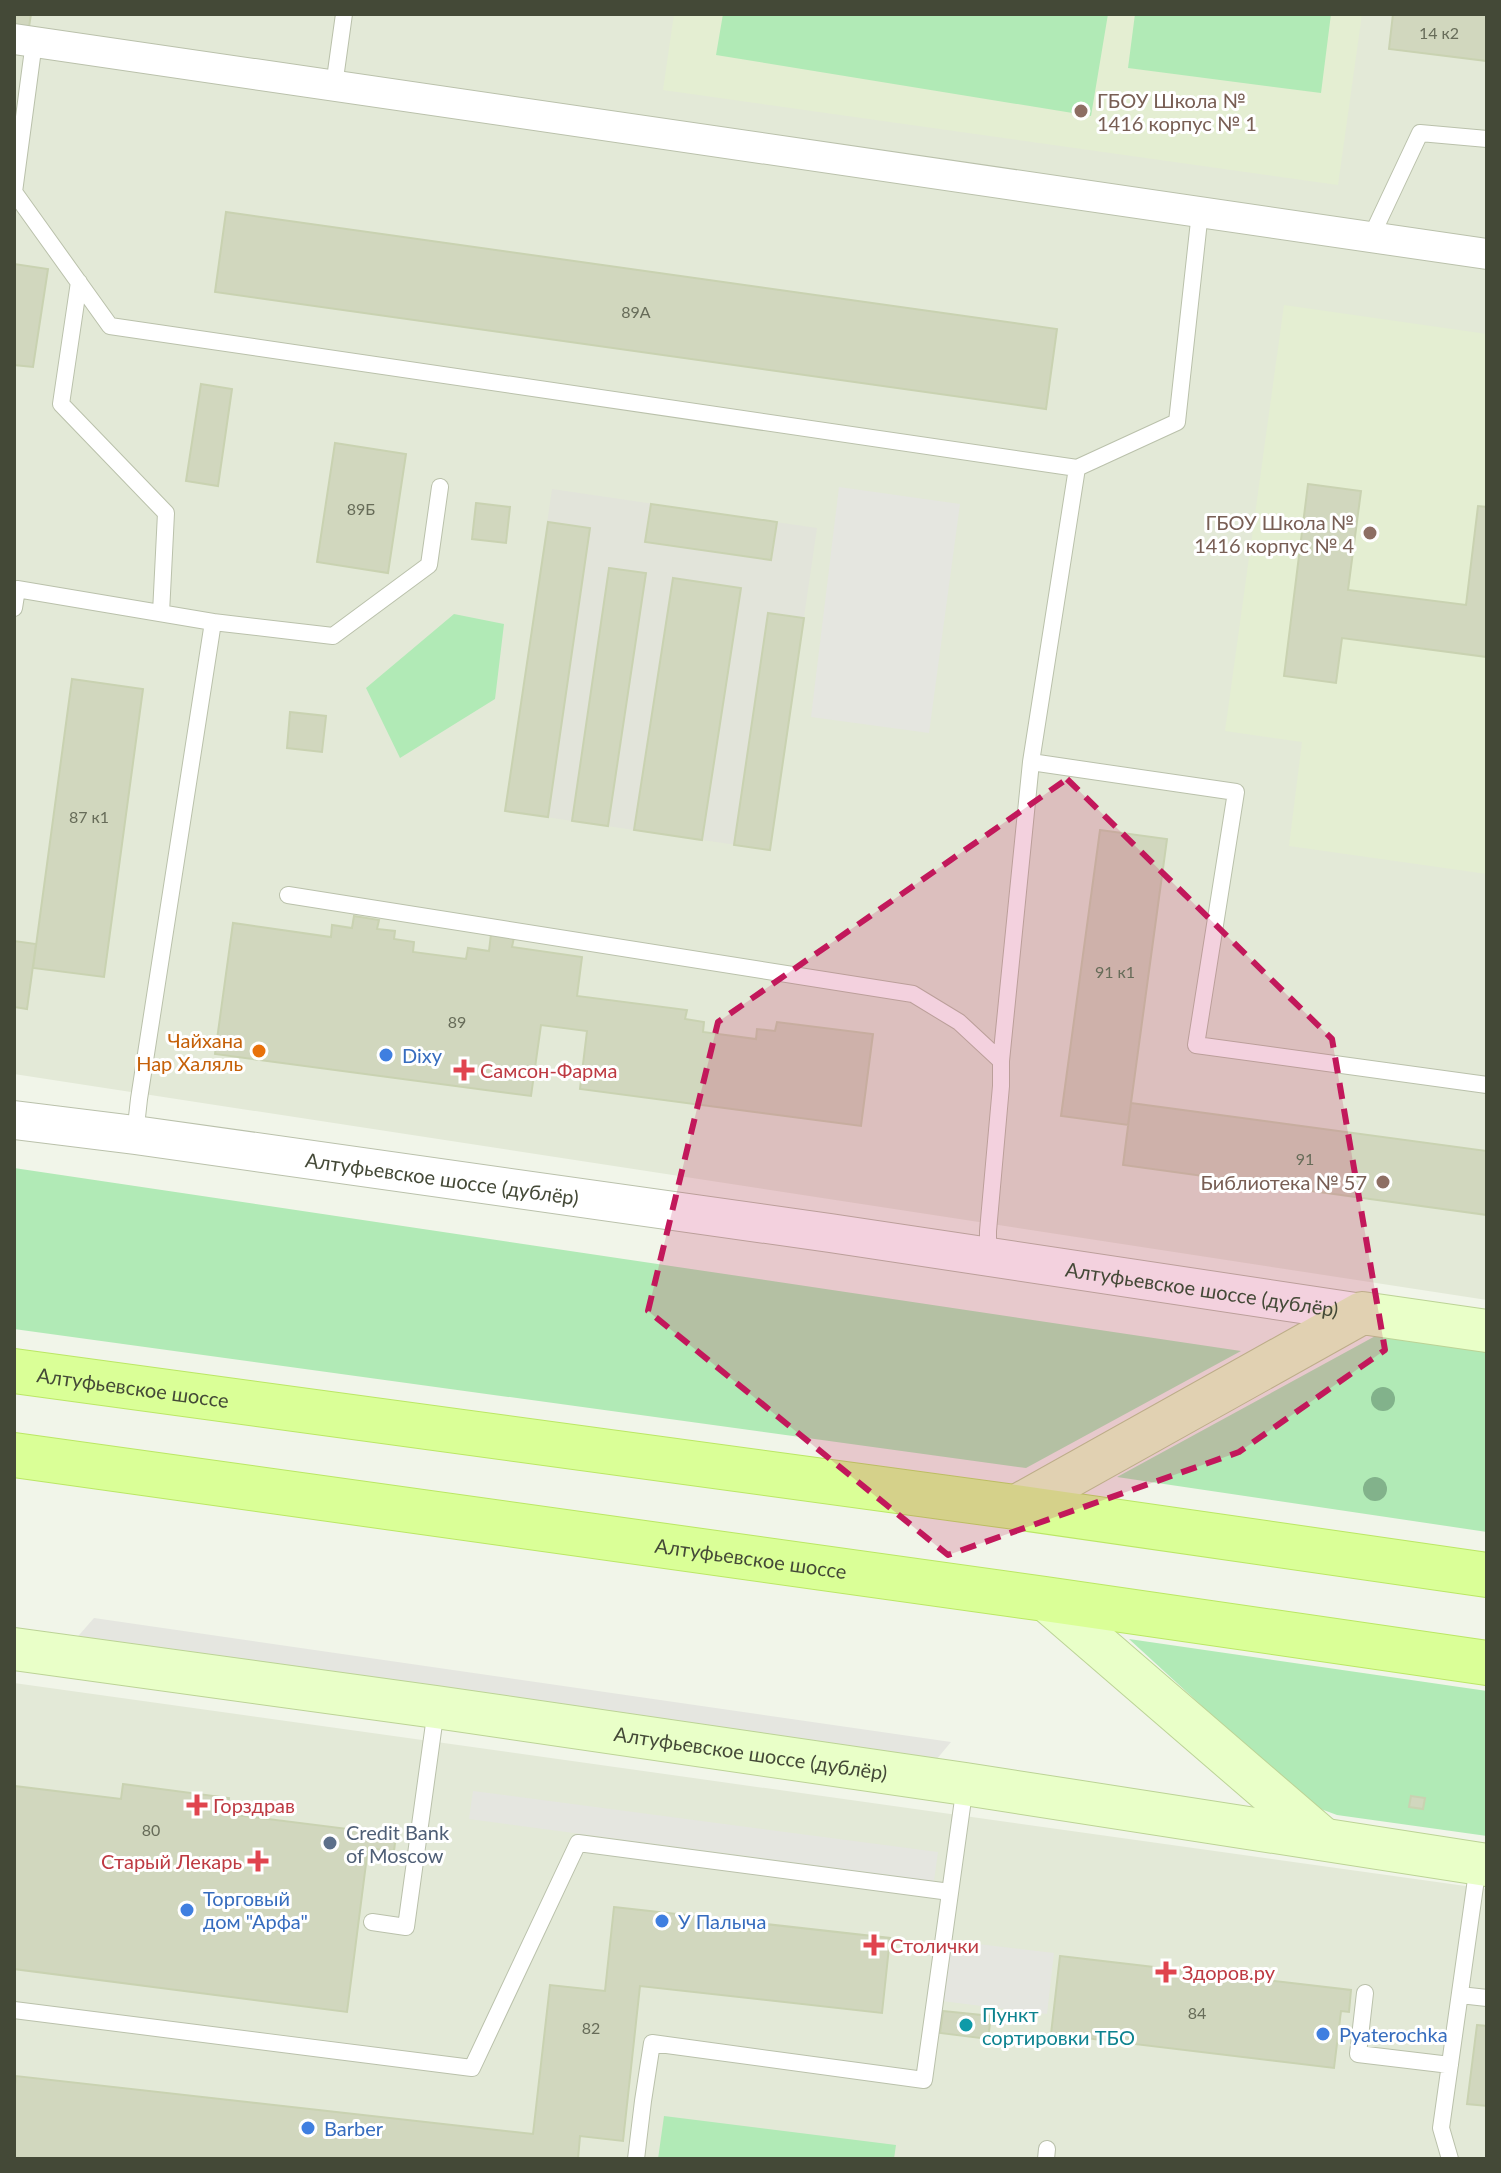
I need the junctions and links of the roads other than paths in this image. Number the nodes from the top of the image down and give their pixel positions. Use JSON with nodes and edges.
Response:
{"nodes":[{"id":1,"x":344,"y":14,"type":"edge"},
{"id":2,"x":24,"y":41,"type":"edge"},
{"id":3,"x":334,"y":86,"type":"junction"},
{"id":4,"x":1487,"y":139,"type":"edge"},
{"id":5,"x":14,"y":192,"type":"edge"},
{"id":6,"x":1200,"y":212,"type":"junction"},
{"id":7,"x":1371,"y":237,"type":"junction"},
{"id":8,"x":1487,"y":254,"type":"edge"},
{"id":9,"x":79,"y":282,"type":"junction"},
{"id":10,"x":1077,"y":468,"type":"junction"},
{"id":11,"x":440,"y":487,"type":"dead end"},
{"id":12,"x":14,"y":608,"type":"edge"},
{"id":13,"x":161,"y":613,"type":"junction"},
{"id":14,"x":213,"y":622,"type":"junction"},
{"id":15,"x":1031,"y":762,"type":"junction"},
{"id":16,"x":288,"y":895,"type":"dead end"},
{"id":17,"x":1001,"y":1061,"type":"junction"},
{"id":18,"x":1487,"y":1085,"type":"edge"},
{"id":19,"x":14,"y":1120,"type":"edge"},
{"id":20,"x":135,"y":1135,"type":"junction"},
{"id":21,"x":988,"y":1256,"type":"junction"},
{"id":22,"x":1362,"y":1313,"type":"junction"},
{"id":23,"x":1487,"y":1331,"type":"edge"},
{"id":24,"x":14,"y":1371,"type":"edge"},
{"id":25,"x":14,"y":1455,"type":"edge"},
{"id":26,"x":1015,"y":1507,"type":"junction"},
{"id":27,"x":1487,"y":1575,"type":"edge"},
{"id":28,"x":1045,"y":1599,"type":"junction"},
{"id":29,"x":14,"y":1649,"type":"edge"},
{"id":30,"x":1487,"y":1663,"type":"edge"},
{"id":31,"x":436,"y":1707,"type":"junction"},
{"id":32,"x":965,"y":1784,"type":"junction"},
{"id":33,"x":1323,"y":1839,"type":"junction"},
{"id":34,"x":1483,"y":1864,"type":"edge"},
{"id":35,"x":950,"y":1892,"type":"junction"},
{"id":36,"x":372,"y":1922,"type":"dead end"},
{"id":37,"x":1365,"y":1993,"type":"dead end"},
{"id":38,"x":1460,"y":1995,"type":"junction"},
{"id":39,"x":1487,"y":1998,"type":"edge"},
{"id":40,"x":14,"y":2010,"type":"edge"},
{"id":41,"x":1450,"y":2065,"type":"junction"},
{"id":42,"x":636,"y":2159,"type":"edge"},
{"id":43,"x":1450,"y":2159,"type":"edge"}],
"edges":[{"from":1,"to":3,"type":"lane"},
{"from":2,"to":3,"type":"street"},
{"from":2,"to":5,"type":"lane"},
{"from":3,"to":6,"type":"street"},
{"from":4,"to":7,"type":"lane"},
{"from":5,"to":9,"type":"lane"},
{"from":6,"to":7,"type":"street"},
{"from":6,"to":10,"type":"lane"},
{"from":7,"to":8,"type":"street"},
{"from":9,"to":10,"type":"lane"},
{"from":9,"to":13,"type":"lane"},
{"from":10,"to":15,"type":"lane"},
{"from":11,"to":14,"type":"lane"},
{"from":12,"to":13,"type":"lane"},
{"from":13,"to":14,"type":"lane"},
{"from":14,"to":20,"type":"lane"},
{"from":15,"to":17,"type":"lane"},
{"from":15,"to":18,"type":"lane"},
{"from":16,"to":17,"type":"lane"},
{"from":17,"to":21,"type":"lane"},
{"from":19,"to":20,"type":"street","name":"Алтуфьевское шоссе (дублёр)"},
{"from":20,"to":21,"type":"street","name":"Алтуфьевское шоссе (дублёр)"},
{"from":21,"to":22,"type":"street","name":"Алтуфьевское шоссе (дублёр)"},
{"from":22,"to":23,"type":"main road","name":"Алтуфьевское шоссе (дублёр)"},
{"from":22,"to":26,"type":"main road"},
{"from":24,"to":26,"type":"main road","name":"Алтуфьевское шоссе"},
{"from":25,"to":28,"type":"main road","name":"Алтуфьевское шоссе"},
{"from":26,"to":27,"type":"main road","name":"Алтуфьевское шоссе"},
{"from":28,"to":30,"type":"main road","name":"Алтуфьевское шоссе"},
{"from":28,"to":33,"type":"main road"},
{"from":29,"to":31,"type":"main road","name":"Алтуфьевское шоссе (дублёр)"},
{"from":31,"to":32,"type":"main road","name":"Алтуфьевское шоссе (дублёр)"},
{"from":31,"to":36,"type":"lane"},
{"from":32,"to":33,"type":"main road","name":"Алтуфьевское шоссе (дублёр)"},
{"from":32,"to":35,"type":"lane"},
{"from":33,"to":34,"type":"main road","name":"Алтуфьевское шоссе (дублёр)"},
{"from":34,"to":38,"type":"lane"},
{"from":35,"to":40,"type":"lane"},
{"from":35,"to":42,"type":"lane"},
{"from":37,"to":41,"type":"lane"},
{"from":38,"to":39,"type":"lane"},
{"from":38,"to":41,"type":"lane"},
{"from":41,"to":43,"type":"lane"}]}
